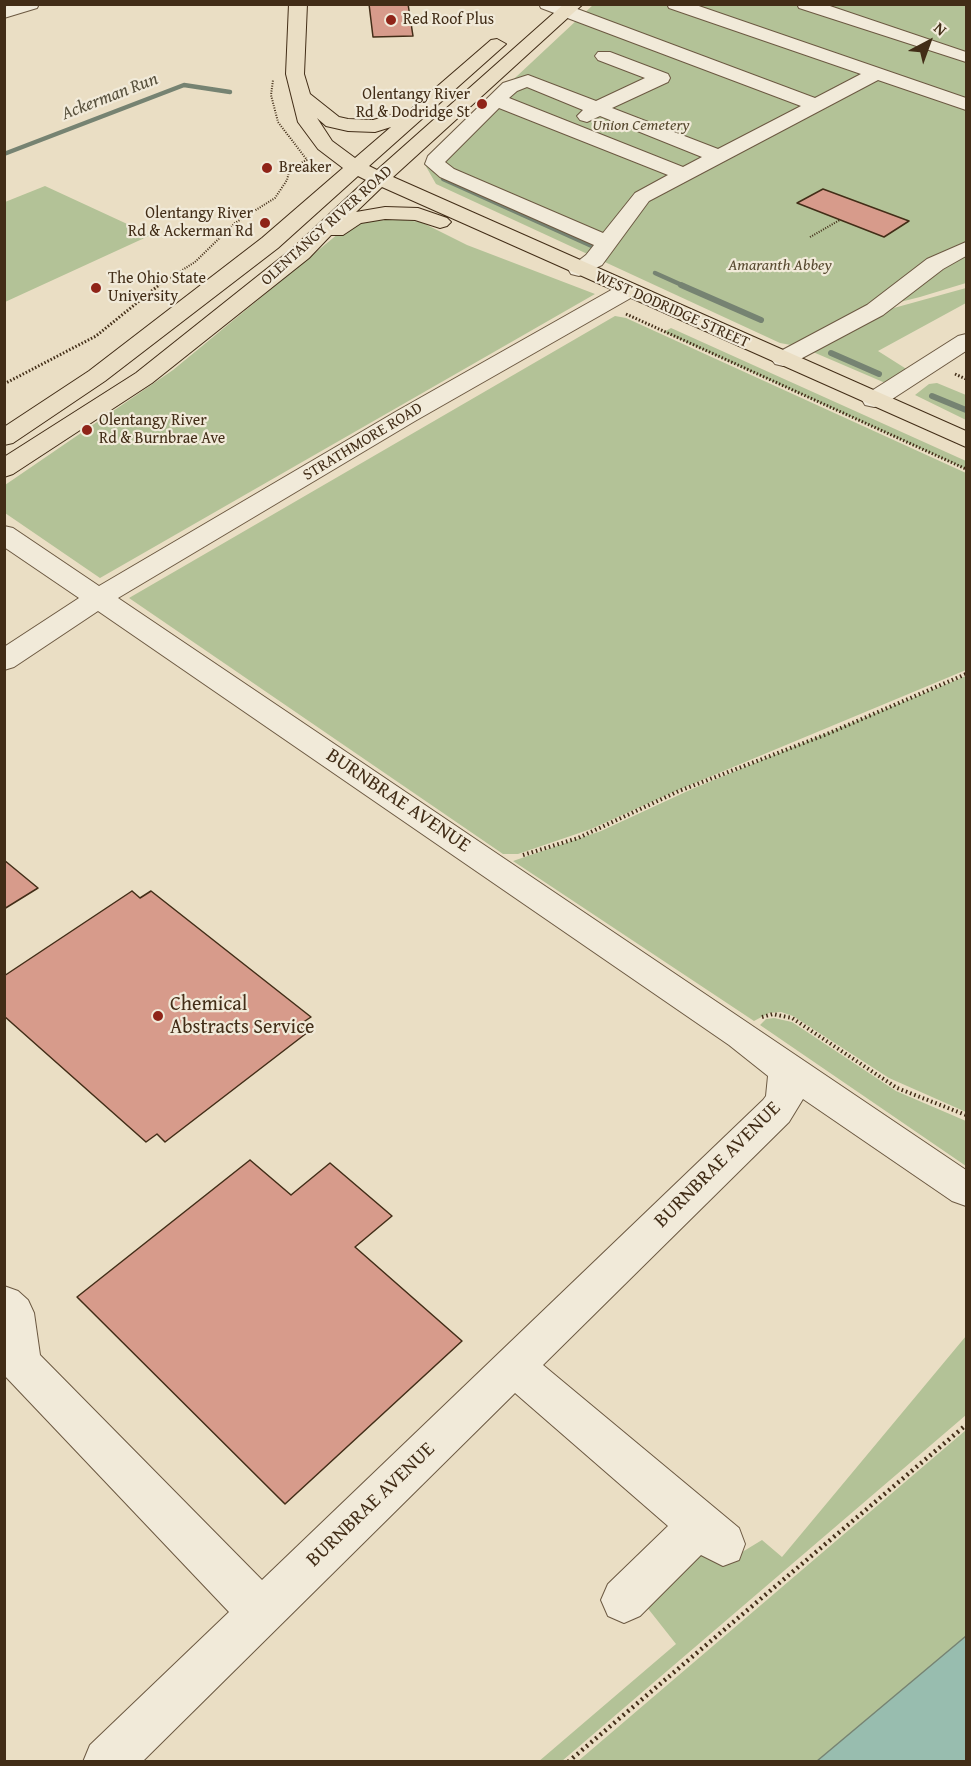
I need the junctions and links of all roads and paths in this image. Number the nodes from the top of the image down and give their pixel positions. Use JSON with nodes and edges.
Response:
{"nodes":[{"id":1,"x":31,"y":4,"type":"edge"},
{"id":2,"x":298,"y":4,"type":"edge"},
{"id":3,"x":675,"y":4,"type":"edge"},
{"id":4,"x":541,"y":7,"type":"edge"},
{"id":5,"x":571,"y":9,"type":"edge"},
{"id":6,"x":800,"y":10,"type":"edge"},
{"id":7,"x":4,"y":13,"type":"edge"},
{"id":8,"x":753,"y":31,"type":"junction"},
{"id":9,"x":507,"y":35,"type":"dead end"},
{"id":10,"x":727,"y":42,"type":"dead end"},
{"id":11,"x":709,"y":50,"type":"dead end"},
{"id":12,"x":604,"y":56,"type":"dead end"},
{"id":13,"x":966,"y":57,"type":"edge"},
{"id":14,"x":688,"y":58,"type":"junction"},
{"id":15,"x":876,"y":73,"type":"junction"},
{"id":16,"x":910,"y":84,"type":"junction"},
{"id":17,"x":299,"y":94,"type":"junction"},
{"id":18,"x":496,"y":100,"type":"junction"},
{"id":19,"x":429,"y":103,"type":"junction"},
{"id":20,"x":814,"y":104,"type":"junction"},
{"id":21,"x":966,"y":104,"type":"edge"},
{"id":22,"x":598,"y":108,"type":"junction"},
{"id":23,"x":574,"y":130,"type":"junction"},
{"id":24,"x":417,"y":145,"type":"junction"},
{"id":25,"x":717,"y":156,"type":"junction"},
{"id":26,"x":307,"y":160,"type":"dead end"},
{"id":27,"x":354,"y":167,"type":"junction"},
{"id":28,"x":682,"y":174,"type":"junction"},
{"id":29,"x":378,"y":179,"type":"junction"},
{"id":30,"x":840,"y":220,"type":"dead end"},
{"id":31,"x":480,"y":224,"type":"junction"},
{"id":32,"x":810,"y":237,"type":"dead end"},
{"id":33,"x":607,"y":243,"type":"junction"},
{"id":34,"x":526,"y":245,"type":"junction"},
{"id":35,"x":966,"y":248,"type":"edge"},
{"id":36,"x":301,"y":253,"type":"junction"},
{"id":37,"x":579,"y":269,"type":"junction"},
{"id":38,"x":624,"y":302,"type":"junction"},
{"id":39,"x":966,"y":341,"type":"edge"},
{"id":40,"x":783,"y":359,"type":"junction"},
{"id":41,"x":4,"y":384,"type":"edge"},
{"id":42,"x":874,"y":399,"type":"junction"},
{"id":43,"x":4,"y":438,"type":"edge"},
{"id":44,"x":966,"y":440,"type":"edge"},
{"id":45,"x":966,"y":469,"type":"edge"},
{"id":46,"x":4,"y":470,"type":"edge"},
{"id":47,"x":4,"y":534,"type":"edge"},
{"id":48,"x":100,"y":597,"type":"junction"},
{"id":49,"x":4,"y":661,"type":"edge"},
{"id":50,"x":966,"y":674,"type":"edge"},
{"id":51,"x":487,"y":862,"type":"junction"},
{"id":52,"x":742,"y":1035,"type":"junction"},
{"id":53,"x":780,"y":1065,"type":"junction"},
{"id":54,"x":966,"y":1115,"type":"edge"},
{"id":55,"x":966,"y":1190,"type":"edge"},
{"id":56,"x":4,"y":1304,"type":"edge"},
{"id":57,"x":514,"y":1366,"type":"junction"},
{"id":58,"x":966,"y":1425,"type":"edge"},
{"id":59,"x":624,"y":1600,"type":"dead end"},
{"id":60,"x":261,"y":1612,"type":"junction"},
{"id":61,"x":107,"y":1761,"type":"edge"},
{"id":62,"x":568,"y":1761,"type":"edge"}],
"edges":[{"from":1,"to":7,"type":"street"},
{"from":2,"to":17,"type":"main road","name":"WEST DODRIDGE STREET"},
{"from":3,"to":8,"type":"street"},
{"from":4,"to":5,"type":"street"},
{"from":5,"to":14,"type":"street"},
{"from":5,"to":24,"type":"main road","name":"OLENTANGY RIVER ROAD"},
{"from":6,"to":8,"type":"street"},
{"from":6,"to":13,"type":"street"},
{"from":8,"to":10,"type":"street"},
{"from":8,"to":15,"type":"street"},
{"from":9,"to":19,"type":"main road","name":"OLENTANGY RIVER ROAD"},
{"from":11,"to":14,"type":"street"},
{"from":12,"to":22,"type":"street"},
{"from":13,"to":16,"type":"street"},
{"from":14,"to":20,"type":"street"},
{"from":15,"to":16,"type":"street"},
{"from":15,"to":20,"type":"street"},
{"from":16,"to":21,"type":"street"},
{"from":17,"to":19,"type":"main road"},
{"from":17,"to":27,"type":"main road","name":"WEST DODRIDGE STREET"},
{"from":18,"to":22,"type":"street"},
{"from":18,"to":23,"type":"street"},
{"from":18,"to":33,"type":"street"},
{"from":19,"to":27,"type":"main road","name":"OLENTANGY RIVER ROAD"},
{"from":20,"to":25,"type":"street"},
{"from":22,"to":23,"type":"street"},
{"from":22,"to":25,"type":"street"},
{"from":23,"to":28,"type":"street"},
{"from":24,"to":29,"type":"main road","name":"OLENTANGY RIVER ROAD"},
{"from":24,"to":34,"type":"main road"},
{"from":25,"to":28,"type":"street"},
{"from":26,"to":41,"type":"path"},
{"from":27,"to":29,"type":"main road","name":"WEST DODRIDGE STREET"},
{"from":27,"to":43,"type":"main road","name":"OLENTANGY RIVER ROAD"},
{"from":28,"to":33,"type":"street"},
{"from":29,"to":31,"type":"main road","name":"WEST DODRIDGE STREET"},
{"from":29,"to":36,"type":"main road","name":"OLENTANGY RIVER ROAD"},
{"from":30,"to":32,"type":"path"},
{"from":31,"to":34,"type":"main road","name":"WEST DODRIDGE STREET"},
{"from":31,"to":36,"type":"main road"},
{"from":33,"to":37,"type":"street"},
{"from":34,"to":37,"type":"main road","name":"WEST DODRIDGE STREET"},
{"from":35,"to":40,"type":"street"},
{"from":36,"to":46,"type":"main road","name":"OLENTANGY RIVER ROAD"},
{"from":37,"to":38,"type":"main road","name":"WEST DODRIDGE STREET"},
{"from":38,"to":40,"type":"main road","name":"WEST DODRIDGE STREET"},
{"from":38,"to":45,"type":"path"},
{"from":38,"to":48,"type":"street","name":"STRATHMORE ROAD"},
{"from":39,"to":42,"type":"street"},
{"from":40,"to":42,"type":"main road","name":"WEST DODRIDGE STREET"},
{"from":42,"to":44,"type":"main road","name":"WEST DODRIDGE STREET"},
{"from":47,"to":48,"type":"street","name":"BURNBRAE AVENUE"},
{"from":48,"to":49,"type":"street","name":"STRATHMORE ROAD"},
{"from":48,"to":51,"type":"street","name":"BURNBRAE AVENUE"},
{"from":50,"to":51,"type":"path"},
{"from":51,"to":52,"type":"street","name":"BURNBRAE AVENUE"},
{"from":52,"to":53,"type":"street","name":"BURNBRAE AVENUE"},
{"from":52,"to":54,"type":"path"},
{"from":53,"to":55,"type":"street"},
{"from":53,"to":57,"type":"street","name":"BURNBRAE AVENUE"},
{"from":56,"to":60,"type":"street"},
{"from":57,"to":59,"type":"street"},
{"from":57,"to":60,"type":"street","name":"BURNBRAE AVENUE"},
{"from":58,"to":62,"type":"path"},
{"from":60,"to":61,"type":"street","name":"BURNBRAE AVENUE"}]}
